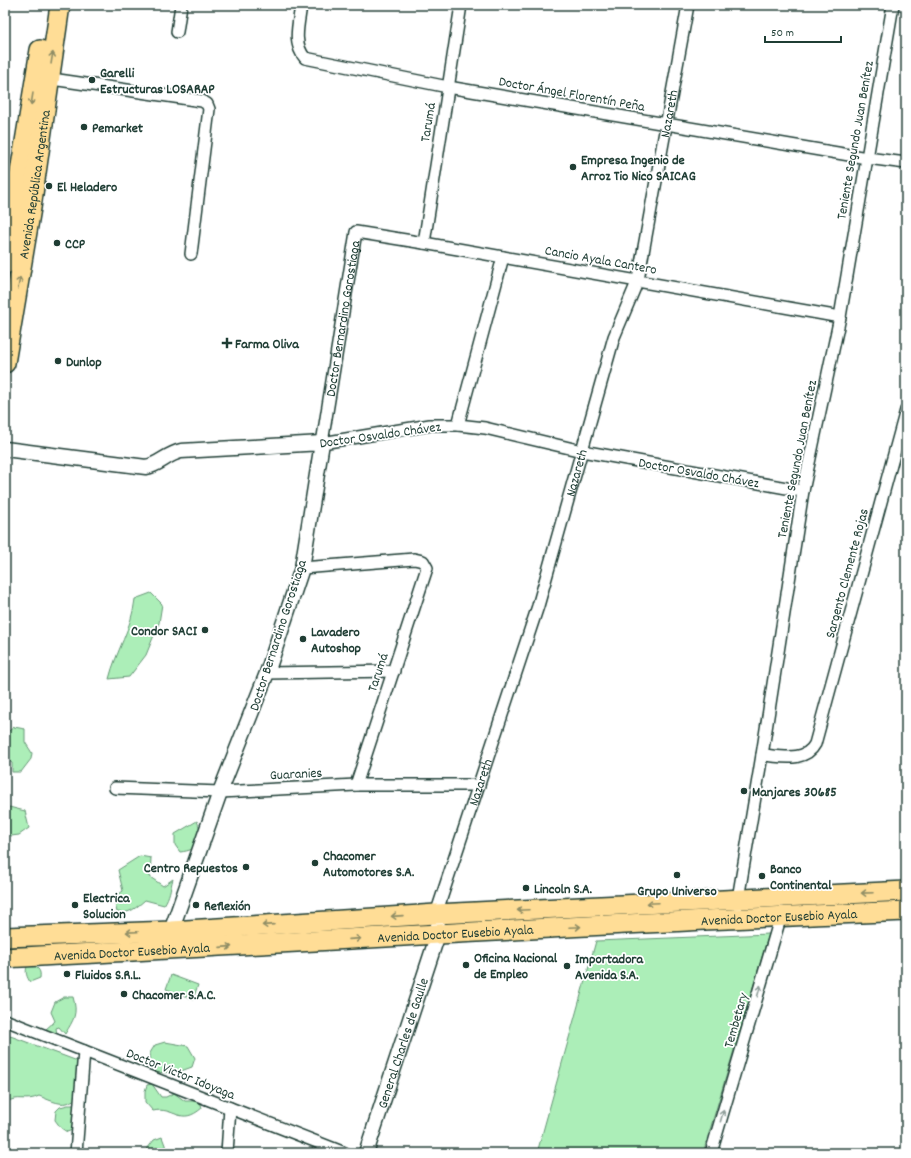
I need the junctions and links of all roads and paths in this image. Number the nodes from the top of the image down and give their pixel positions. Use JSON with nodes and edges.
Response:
{"nodes":[{"id":1,"x":48,"y":5,"type":"edge"},
{"id":2,"x":60,"y":5,"type":"edge"},
{"id":3,"x":182,"y":5,"type":"edge"},
{"id":4,"x":301,"y":5,"type":"edge"},
{"id":5,"x":461,"y":5,"type":"edge"},
{"id":6,"x":688,"y":5,"type":"edge"},
{"id":7,"x":893,"y":5,"type":"edge"},
{"id":8,"x":177,"y":32,"type":"dead end"},
{"id":9,"x":42,"y":77,"type":"junction"},
{"id":10,"x":448,"y":87,"type":"junction"},
{"id":11,"x":666,"y":124,"type":"junction"},
{"id":12,"x":867,"y":158,"type":"junction"},
{"id":13,"x":906,"y":163,"type":"edge"},
{"id":14,"x":17,"y":206,"type":"edge"},
{"id":15,"x":356,"y":232,"type":"joint"},
{"id":16,"x":424,"y":243,"type":"junction"},
{"id":17,"x":191,"y":254,"type":"dead end"},
{"id":18,"x":503,"y":257,"type":"junction"},
{"id":19,"x":5,"y":264,"type":"edge"},
{"id":20,"x":638,"y":280,"type":"junction"},
{"id":21,"x":840,"y":317,"type":"junction"},
{"id":22,"x":5,"y":363,"type":"edge"},
{"id":23,"x":906,"y":410,"type":"edge"},
{"id":24,"x":458,"y":425,"type":"junction"},
{"id":25,"x":322,"y":443,"type":"junction"},
{"id":26,"x":5,"y":449,"type":"edge"},
{"id":27,"x":582,"y":451,"type":"junction"},
{"id":28,"x":803,"y":491,"type":"junction"},
{"id":29,"x":302,"y":568,"type":"junction"},
{"id":30,"x":394,"y":670,"type":"junction"},
{"id":31,"x":267,"y":673,"type":"junction"},
{"id":32,"x":762,"y":755,"type":"junction"},
{"id":33,"x":479,"y":785,"type":"junction"},
{"id":34,"x":356,"y":786,"type":"junction"},
{"id":35,"x":115,"y":788,"type":"dead end"},
{"id":36,"x":220,"y":792,"type":"junction"},
{"id":37,"x":906,"y":891,"type":"edge"},
{"id":38,"x":787,"y":896,"type":"junction"},
{"id":39,"x":738,"y":898,"type":"junction"},
{"id":40,"x":906,"y":912,"type":"edge"},
{"id":41,"x":436,"y":914,"type":"junction"},
{"id":42,"x":781,"y":916,"type":"junction"},
{"id":43,"x":734,"y":918,"type":"junction"},
{"id":44,"x":171,"y":931,"type":"junction"},
{"id":45,"x":438,"y":934,"type":"junction"},
{"id":46,"x":5,"y":937,"type":"edge"},
{"id":47,"x":5,"y":958,"type":"edge"},
{"id":48,"x":5,"y":1020,"type":"edge"},
{"id":49,"x":84,"y":1051,"type":"junction"},
{"id":50,"x":230,"y":1108,"type":"junction"},
{"id":51,"x":76,"y":1153,"type":"edge"},
{"id":52,"x":227,"y":1153,"type":"edge"},
{"id":53,"x":345,"y":1153,"type":"edge"},
{"id":54,"x":366,"y":1153,"type":"edge"},
{"id":55,"x":712,"y":1153,"type":"edge"}],
"edges":[{"from":1,"to":9,"type":"highway","name":"Avenida República Argentina"},
{"from":9,"to":2,"type":"highway","name":"Avenida República Argentina","one_way":true},
{"from":3,"to":8,"type":"street"},
{"from":4,"to":10,"type":"street","name":"Doctor Ángel Florentín Peña"},
{"from":5,"to":10,"type":"street","name":"Tarumá"},
{"from":6,"to":11,"type":"street","name":"Nazareth"},
{"from":7,"to":12,"type":"street","name":"Teniente Segundo Juan Benítez"},
{"from":9,"to":14,"type":"highway","name":"Avenida República Argentina"},
{"from":9,"to":17,"type":"street"},
{"from":10,"to":11,"type":"street","name":"Doctor Ángel Florentín Peña"},
{"from":10,"to":16,"type":"street","name":"Tarumá"},
{"from":11,"to":12,"type":"street","name":"Doctor Ángel Florentín Peña"},
{"from":11,"to":20,"type":"street","name":"Nazareth"},
{"from":12,"to":13,"type":"street","name":"Doctor Ángel Florentín Peña"},
{"from":12,"to":21,"type":"street","name":"Teniente Segundo Juan Benítez"},
{"from":14,"to":19,"type":"highway","name":"Avenida República Argentina"},
{"from":22,"to":14,"type":"highway","name":"Avenida República Argentina","one_way":true},
{"from":15,"to":16,"type":"street","name":"Cancio Ayala Cantero"},
{"from":15,"to":25,"type":"street","name":"Doctor Bernardino Gorostiaga"},
{"from":16,"to":18,"type":"street","name":"Cancio Ayala Cantero"},
{"from":18,"to":20,"type":"street","name":"Cancio Ayala Cantero"},
{"from":18,"to":24,"type":"street"},
{"from":20,"to":21,"type":"street","name":"Cancio Ayala Cantero"},
{"from":20,"to":27,"type":"street","name":"Nazareth"},
{"from":21,"to":28,"type":"street","name":"Teniente Segundo Juan Benítez"},
{"from":23,"to":32,"type":"street","name":"Sargento Clemente Rojas"},
{"from":24,"to":25,"type":"street","name":"Doctor Osvaldo Chávez"},
{"from":24,"to":27,"type":"street","name":"Doctor Osvaldo Chávez"},
{"from":25,"to":26,"type":"street","name":"Doctor Osvaldo Chávez"},
{"from":25,"to":29,"type":"street","name":"Doctor Bernardino Gorostiaga"},
{"from":27,"to":28,"type":"street","name":"Doctor Osvaldo Chávez"},
{"from":27,"to":33,"type":"street","name":"Nazareth"},
{"from":28,"to":32,"type":"street","name":"Teniente Segundo Juan Benítez"},
{"from":29,"to":30,"type":"street","name":"Tarumá"},
{"from":29,"to":31,"type":"street","name":"Doctor Bernardino Gorostiaga"},
{"from":30,"to":31,"type":"street"},
{"from":30,"to":34,"type":"street","name":"Tarumá"},
{"from":31,"to":36,"type":"street","name":"Doctor Bernardino Gorostiaga"},
{"from":32,"to":39,"type":"street","name":"Teniente Segundo Juan Benítez"},
{"from":33,"to":34,"type":"street","name":"Guaranies"},
{"from":33,"to":41,"type":"street","name":"Nazareth"},
{"from":34,"to":36,"type":"street","name":"Guaranies"},
{"from":35,"to":36,"type":"street","name":"Guaranies"},
{"from":36,"to":44,"type":"street","name":"Doctor Bernardino Gorostiaga"},
{"from":37,"to":38,"type":"highway","name":"Avenida Doctor Eusebio Ayala","one_way":true},
{"from":38,"to":39,"type":"highway","name":"Avenida Doctor Eusebio Ayala"},
{"from":38,"to":42,"type":"street","name":"Tembetary"},
{"from":39,"to":41,"type":"highway","name":"Avenida Doctor Eusebio Ayala","one_way":true},
{"from":39,"to":43,"type":"street","name":"Teniente Segundo Juan Benítez"},
{"from":40,"to":42,"type":"highway","name":"Avenida Doctor Eusebio Ayala"},
{"from":41,"to":44,"type":"highway","name":"Avenida Doctor Eusebio Ayala","one_way":true},
{"from":41,"to":45,"type":"street","name":"Nazareth"},
{"from":42,"to":43,"type":"highway","name":"Avenida Doctor Eusebio Ayala"},
{"from":55,"to":42,"type":"street","name":"Tembetary","one_way":true},
{"from":45,"to":43,"type":"highway","name":"Avenida Doctor Eusebio Ayala","one_way":true},
{"from":44,"to":46,"type":"highway","name":"Avenida Doctor Eusebio Ayala","one_way":true},
{"from":47,"to":45,"type":"highway","name":"Avenida Doctor Eusebio Ayala","one_way":true},
{"from":45,"to":54,"type":"street","name":"General Charles de Gaulle"},
{"from":48,"to":49,"type":"street","name":"Doctor Victor Idoyaga"},
{"from":49,"to":50,"type":"street","name":"Doctor Victor Idoyaga"},
{"from":49,"to":51,"type":"street"},
{"from":50,"to":52,"type":"street"},
{"from":50,"to":53,"type":"street","name":"Doctor Victor Idoyaga"}]}
